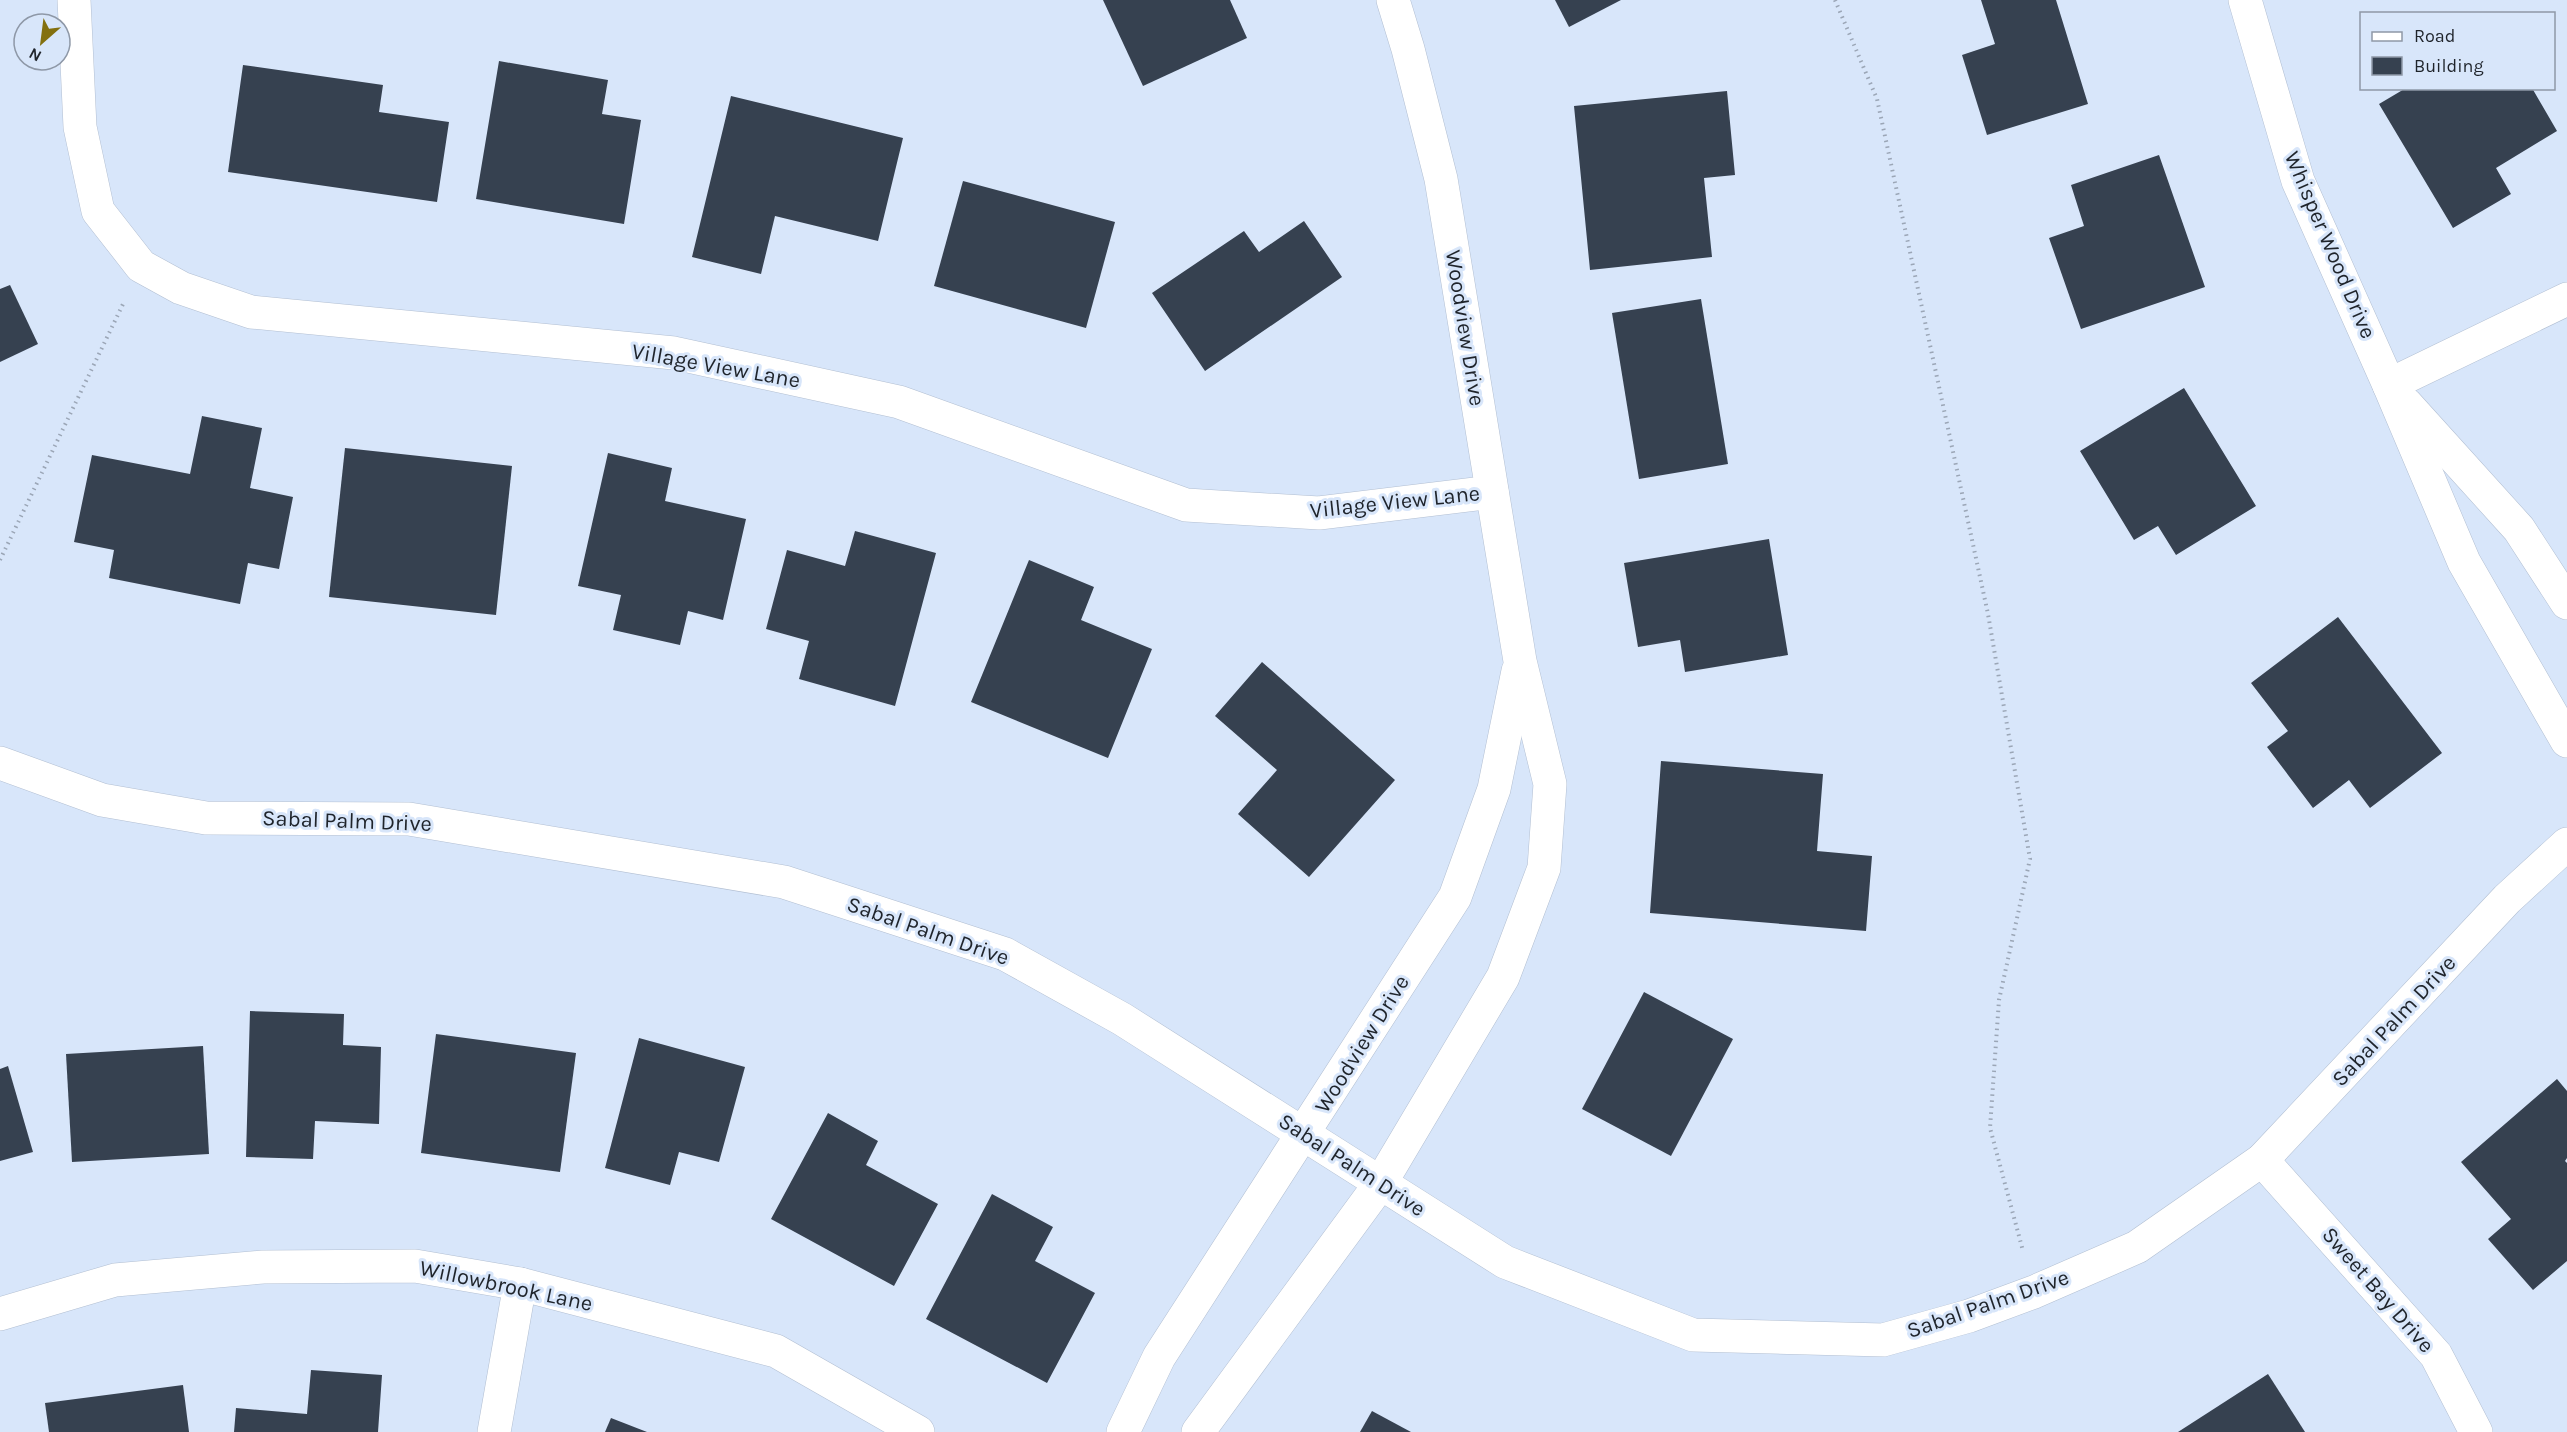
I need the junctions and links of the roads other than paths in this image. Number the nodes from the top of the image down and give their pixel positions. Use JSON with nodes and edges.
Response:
{"nodes":[{"id":1,"x":74,"y":0,"type":"edge"},
{"id":2,"x":1393,"y":0,"type":"edge"},
{"id":3,"x":2245,"y":0,"type":"edge"},
{"id":4,"x":2567,"y":299,"type":"edge"},
{"id":5,"x":2389,"y":385,"type":"junction"},
{"id":6,"x":1492,"y":492,"type":"junction"},
{"id":7,"x":2567,"y":603,"type":"edge"},
{"id":8,"x":1520,"y":661,"type":"junction"},
{"id":9,"x":2567,"y":741,"type":"edge"},
{"id":10,"x":0,"y":763,"type":"edge"},
{"id":11,"x":2567,"y":844,"type":"edge"},
{"id":12,"x":1304,"y":1134,"type":"junction"},
{"id":13,"x":2262,"y":1160,"type":"junction"},
{"id":14,"x":1380,"y":1184,"type":"junction"},
{"id":15,"x":520,"y":1284,"type":"junction"},
{"id":16,"x":0,"y":1314,"type":"edge"},
{"id":17,"x":494,"y":1432,"type":"edge"},
{"id":18,"x":918,"y":1432,"type":"edge"},
{"id":19,"x":1123,"y":1432,"type":"edge"},
{"id":20,"x":1198,"y":1432,"type":"edge"},
{"id":21,"x":2476,"y":1432,"type":"edge"}],
"edges":[{"from":1,"to":6,"type":"street","name":"Village View Lane"},
{"from":2,"to":6,"type":"street","name":"Woodview Drive"},
{"from":3,"to":5,"type":"street","name":"Whisper Wood Drive"},
{"from":4,"to":5,"type":"street"},
{"from":5,"to":7,"type":"street","name":"Whisper Wood Drive"},
{"from":5,"to":9,"type":"street","name":"Whisper Wood Drive"},
{"from":6,"to":8,"type":"street","name":"Woodview Drive"},
{"from":8,"to":12,"type":"street","name":"Woodview Drive"},
{"from":8,"to":14,"type":"street","name":"Woodview Drive"},
{"from":10,"to":12,"type":"street","name":"Sabal Palm Drive"},
{"from":11,"to":13,"type":"street","name":"Sabal Palm Drive"},
{"from":12,"to":14,"type":"street","name":"Sabal Palm Drive"},
{"from":12,"to":19,"type":"street","name":"Woodview Drive"},
{"from":13,"to":14,"type":"street","name":"Sabal Palm Drive"},
{"from":13,"to":21,"type":"street","name":"Sweet Bay Drive"},
{"from":14,"to":20,"type":"street","name":"Woodview Drive"},
{"from":15,"to":16,"type":"street","name":"Willowbrook Lane"},
{"from":15,"to":17,"type":"street"},
{"from":15,"to":18,"type":"street","name":"Willowbrook Lane"}]}
